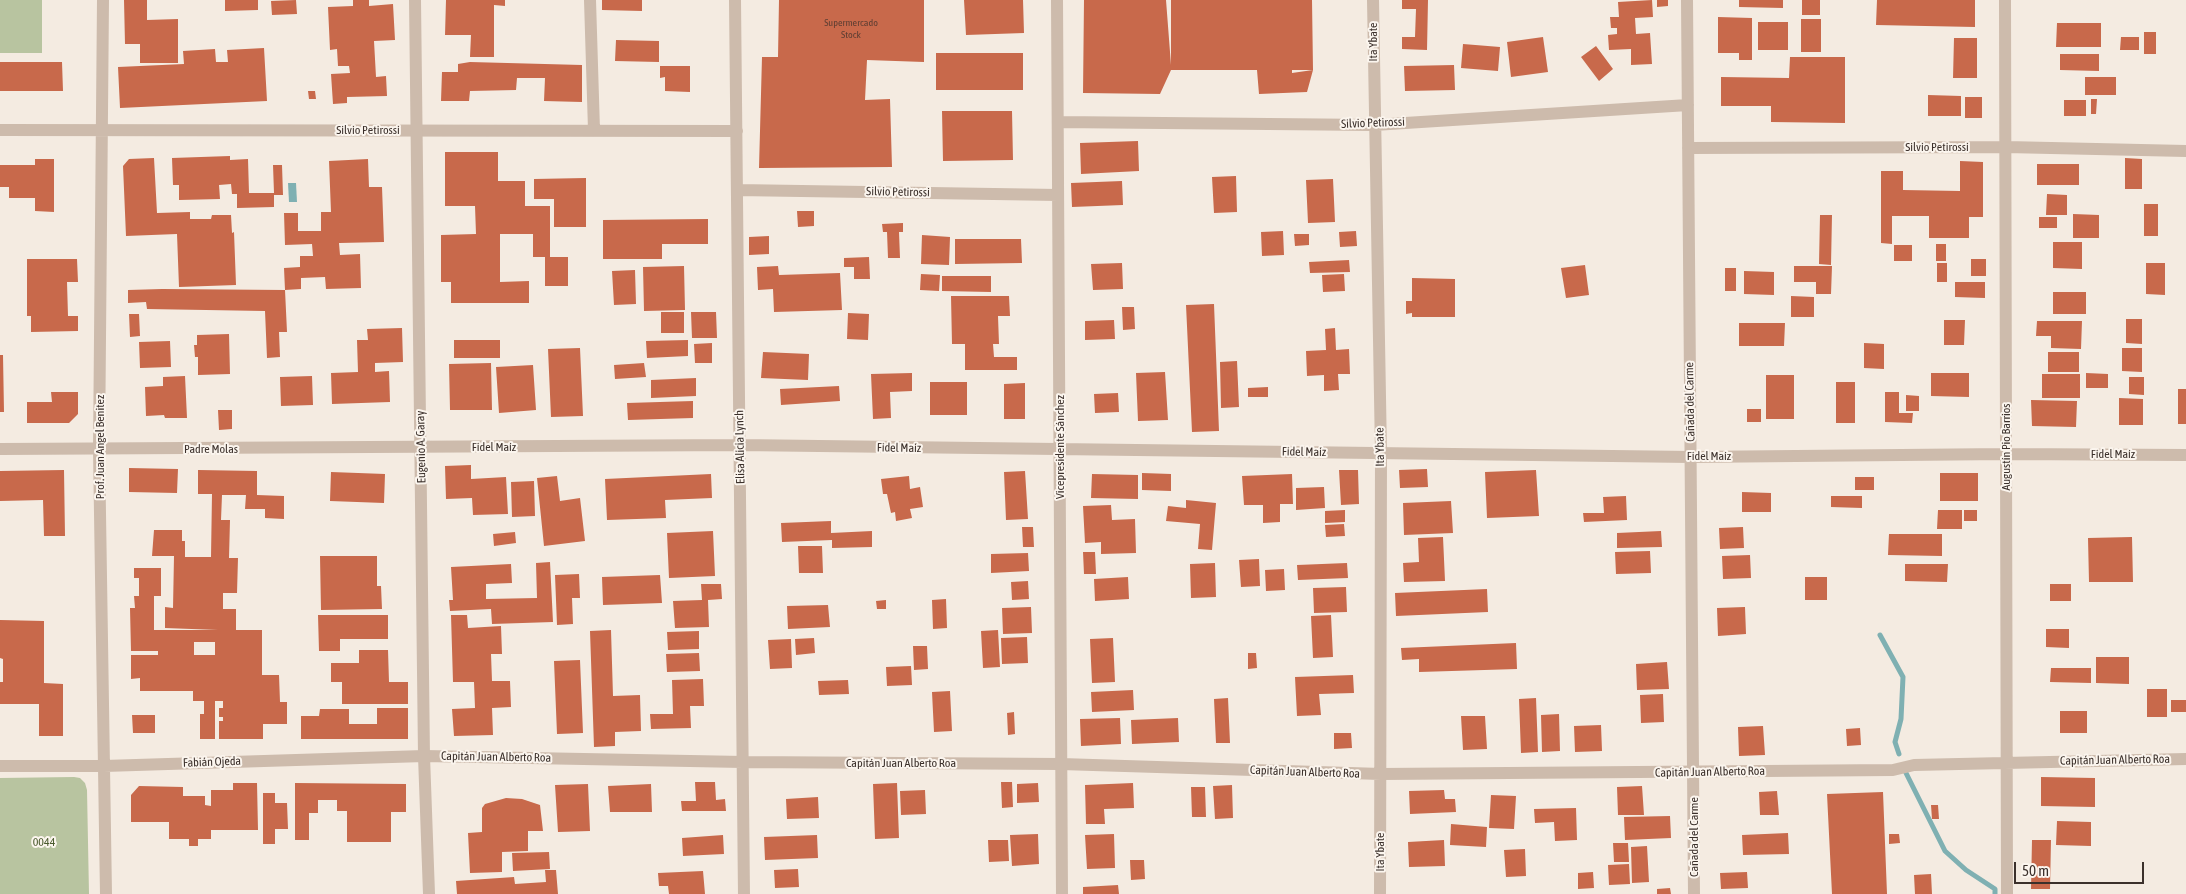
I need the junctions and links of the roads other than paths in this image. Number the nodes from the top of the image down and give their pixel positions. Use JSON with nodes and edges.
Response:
{"nodes":[{"id":1,"x":103,"y":0,"type":"edge"},
{"id":2,"x":415,"y":0,"type":"edge"},
{"id":3,"x":590,"y":0,"type":"edge"},
{"id":4,"x":735,"y":0,"type":"edge"},
{"id":5,"x":1057,"y":0,"type":"edge"},
{"id":6,"x":1373,"y":0,"type":"edge"},
{"id":7,"x":1687,"y":0,"type":"edge"},
{"id":8,"x":2005,"y":0,"type":"edge"},
{"id":9,"x":1688,"y":105,"type":"junction"},
{"id":10,"x":1058,"y":122,"type":"junction"},
{"id":11,"x":1374,"y":125,"type":"junction"},
{"id":12,"x":0,"y":130,"type":"edge"},
{"id":13,"x":102,"y":130,"type":"junction"},
{"id":14,"x":418,"y":130,"type":"junction"},
{"id":15,"x":594,"y":130,"type":"junction"},
{"id":16,"x":737,"y":131,"type":"junction"},
{"id":17,"x":2006,"y":147,"type":"junction"},
{"id":18,"x":1688,"y":148,"type":"junction"},
{"id":19,"x":2186,"y":151,"type":"edge"},
{"id":20,"x":737,"y":190,"type":"junction"},
{"id":21,"x":1058,"y":195,"type":"junction"},
{"id":22,"x":740,"y":445,"type":"junction"},
{"id":23,"x":421,"y":447,"type":"junction"},
{"id":24,"x":0,"y":449,"type":"edge"},
{"id":25,"x":99,"y":450,"type":"junction"},
{"id":26,"x":1060,"y":450,"type":"junction"},
{"id":27,"x":1381,"y":453,"type":"junction"},
{"id":28,"x":2006,"y":454,"type":"junction"},
{"id":29,"x":2186,"y":454,"type":"edge"},
{"id":30,"x":1691,"y":457,"type":"junction"},
{"id":31,"x":424,"y":756,"type":"junction"},
{"id":32,"x":2186,"y":759,"type":"edge"},
{"id":33,"x":743,"y":762,"type":"junction"},
{"id":34,"x":2006,"y":762,"type":"junction"},
{"id":35,"x":1061,"y":764,"type":"junction"},
{"id":36,"x":0,"y":766,"type":"edge"},
{"id":37,"x":104,"y":766,"type":"junction"},
{"id":38,"x":1693,"y":773,"type":"junction"},
{"id":39,"x":1381,"y":774,"type":"junction"},
{"id":40,"x":106,"y":894,"type":"edge"},
{"id":41,"x":429,"y":894,"type":"edge"},
{"id":42,"x":744,"y":894,"type":"edge"},
{"id":43,"x":1062,"y":894,"type":"edge"},
{"id":44,"x":1380,"y":894,"type":"edge"},
{"id":45,"x":1694,"y":894,"type":"edge"},
{"id":46,"x":2007,"y":894,"type":"edge"}],
"edges":[{"from":1,"to":13,"type":"street","name":"Prof. Juan Angel Benitez"},
{"from":2,"to":14,"type":"street","name":"Eugenio A. Garay"},
{"from":3,"to":15,"type":"street"},
{"from":4,"to":16,"type":"street","name":"Elisa Alicia Lynch"},
{"from":5,"to":10,"type":"street","name":"Vicepresidente Sánchez"},
{"from":6,"to":11,"type":"street","name":"Ita Ybate"},
{"from":7,"to":9,"type":"street","name":"Cañada del Carme"},
{"from":8,"to":17,"type":"street","name":"Augustín Pio Barrios"},
{"from":9,"to":11,"type":"street","name":"Silvio Petirossi"},
{"from":9,"to":18,"type":"street","name":"Cañada del Carme"},
{"from":10,"to":11,"type":"street","name":"Silvio Petirossi"},
{"from":10,"to":21,"type":"street","name":"Vicepresidente Sánchez"},
{"from":11,"to":27,"type":"street","name":"Ita Ybate"},
{"from":12,"to":13,"type":"street","name":"Silvio Petirossi"},
{"from":13,"to":14,"type":"street","name":"Silvio Petirossi"},
{"from":13,"to":25,"type":"street","name":"Prof. Juan Angel Benitez"},
{"from":14,"to":15,"type":"street","name":"Silvio Petirossi"},
{"from":14,"to":23,"type":"street","name":"Eugenio A. Garay"},
{"from":15,"to":16,"type":"street","name":"Silvio Petirossi"},
{"from":16,"to":20,"type":"street","name":"Elisa Alicia Lynch"},
{"from":17,"to":18,"type":"street","name":"Silvio Petirossi"},
{"from":17,"to":19,"type":"street","name":"Silvio Petirossi"},
{"from":17,"to":28,"type":"street","name":"Augustín Pio Barrios"},
{"from":18,"to":30,"type":"street","name":"Cañada del Carme"},
{"from":20,"to":21,"type":"street","name":"Silvio Petirossi"},
{"from":20,"to":22,"type":"street","name":"Elisa Alicia Lynch"},
{"from":21,"to":26,"type":"street","name":"Vicepresidente Sánchez"},
{"from":22,"to":23,"type":"street","name":"Fidel Maíz"},
{"from":22,"to":26,"type":"street","name":"Fidel Maíz"},
{"from":22,"to":33,"type":"street","name":"Elisa Alicia Lynch"},
{"from":23,"to":25,"type":"street","name":"Padre Molas"},
{"from":23,"to":31,"type":"street","name":"Eugenio A. Garay"},
{"from":24,"to":25,"type":"street","name":"Padre Molas"},
{"from":25,"to":37,"type":"street","name":"Prof. Juan Angel Benitez"},
{"from":26,"to":27,"type":"street","name":"Fidel Maíz"},
{"from":26,"to":35,"type":"street","name":"Vicepresidente Sánchez"},
{"from":27,"to":30,"type":"street","name":"Fidel Maíz"},
{"from":27,"to":39,"type":"street","name":"Ita Ybate"},
{"from":28,"to":29,"type":"street","name":"Fidel Maíz"},
{"from":28,"to":30,"type":"street","name":"Fidel Maíz"},
{"from":28,"to":34,"type":"street","name":"Augustín Pio Barrios"},
{"from":30,"to":38,"type":"street","name":"Cañada del Carme"},
{"from":31,"to":33,"type":"street","name":"Capitán Juan Alberto Roa"},
{"from":31,"to":37,"type":"street","name":"Fabián Ojeda"},
{"from":31,"to":41,"type":"street","name":"Eugenio A. Garay"},
{"from":32,"to":34,"type":"street","name":"Capitán Juan Alberto Roa"},
{"from":33,"to":35,"type":"street","name":"Capitán Juan Alberto Roa"},
{"from":33,"to":42,"type":"street","name":"Elisa Alicia Lynch"},
{"from":34,"to":38,"type":"street","name":"Capitán Juan Alberto Roa"},
{"from":34,"to":46,"type":"street","name":"Augustín Pio Barrios"},
{"from":35,"to":39,"type":"street","name":"Capitán Juan Alberto Roa"},
{"from":35,"to":43,"type":"street","name":"Vicepresidente Sánchez"},
{"from":36,"to":37,"type":"street","name":"Fabián Ojeda"},
{"from":37,"to":40,"type":"street","name":"Prof. Juan Angel Benitez"},
{"from":38,"to":39,"type":"street","name":"Capitán Juan Alberto Roa"},
{"from":38,"to":45,"type":"street","name":"Cañada del Carme"},
{"from":39,"to":44,"type":"street","name":"Ita Ybate"}]}
